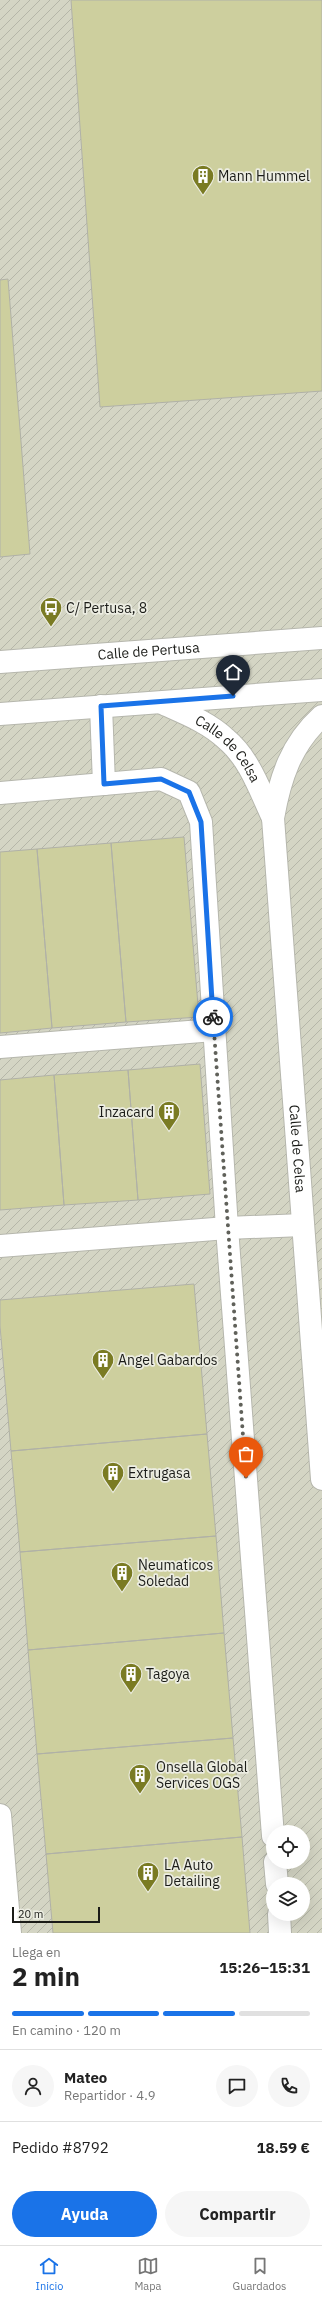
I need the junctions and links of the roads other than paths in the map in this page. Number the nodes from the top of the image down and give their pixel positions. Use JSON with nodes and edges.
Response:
{"nodes":[{"id":1,"x":322,"y":638,"type":"edge"},
{"id":2,"x":0,"y":662,"type":"edge"},
{"id":3,"x":322,"y":690,"type":"edge"},
{"id":4,"x":160,"y":702,"type":"junction"},
{"id":5,"x":101,"y":706,"type":"junction"},
{"id":6,"x":0,"y":714,"type":"edge"},
{"id":7,"x":322,"y":716,"type":"edge"},
{"id":8,"x":104,"y":784,"type":"junction"},
{"id":9,"x":0,"y":793,"type":"edge"},
{"id":10,"x":273,"y":818,"type":"junction"},
{"id":11,"x":214,"y":1030,"type":"junction"},
{"id":12,"x":0,"y":1047,"type":"edge"},
{"id":13,"x":303,"y":1225,"type":"junction"},
{"id":14,"x":227,"y":1228,"type":"junction"},
{"id":15,"x":0,"y":1246,"type":"edge"},
{"id":16,"x":322,"y":1479,"type":"edge"},
{"id":17,"x":0,"y":1815,"type":"edge"},
{"id":18,"x":272,"y":1825,"type":"edge"},
{"id":19,"x":279,"y":1921,"type":"edge"},
{"id":20,"x":10,"y":1933,"type":"edge"},
{"id":21,"x":280,"y":1933,"type":"edge"}],
"edges":[{"from":1,"to":2,"type":"street","name":"Calle de Pertusa"},
{"from":3,"to":4,"type":"street"},
{"from":4,"to":5,"type":"street"},
{"from":4,"to":10,"type":"street","name":"Calle de Celsa"},
{"from":5,"to":6,"type":"street"},
{"from":5,"to":8,"type":"street"},
{"from":7,"to":10,"type":"street","name":"Calle de Celsa"},
{"from":8,"to":9,"type":"street"},
{"from":8,"to":11,"type":"street"},
{"from":10,"to":13,"type":"street","name":"Calle de Celsa"},
{"from":11,"to":12,"type":"street"},
{"from":11,"to":14,"type":"street"},
{"from":13,"to":14,"type":"street"},
{"from":13,"to":16,"type":"street","name":"Calle de Celsa"},
{"from":14,"to":15,"type":"street"},
{"from":14,"to":18,"type":"street"},
{"from":17,"to":20,"type":"street"},
{"from":19,"to":21,"type":"street"}]}
